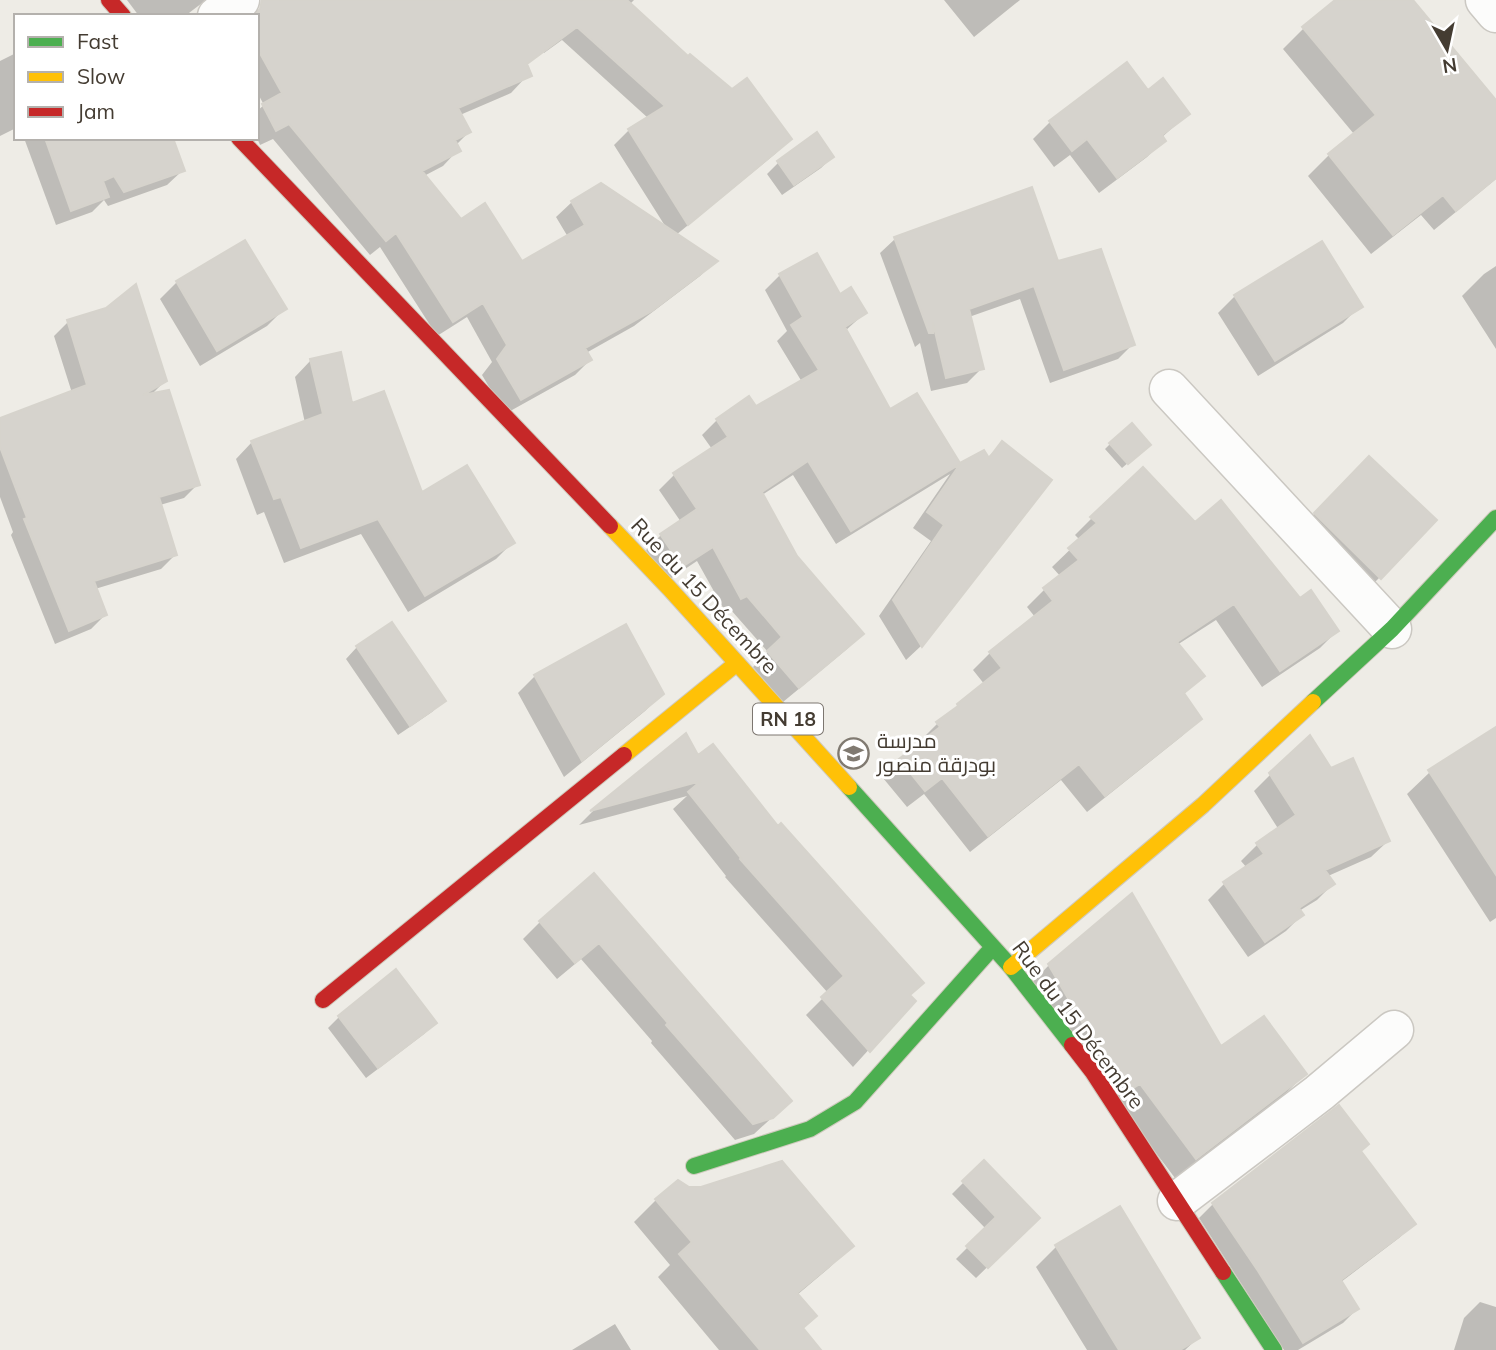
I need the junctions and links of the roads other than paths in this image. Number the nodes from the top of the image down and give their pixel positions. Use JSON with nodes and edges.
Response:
{"nodes":[{"id":1,"x":109,"y":0,"type":"edge"},
{"id":2,"x":240,"y":0,"type":"edge"},
{"id":3,"x":1485,"y":0,"type":"edge"},
{"id":4,"x":1496,"y":13,"type":"edge"},
{"id":5,"x":121,"y":14,"type":"edge"},
{"id":6,"x":220,"y":14,"type":"edge"},
{"id":7,"x":241,"y":140,"type":"edge"},
{"id":8,"x":1169,"y":389,"type":"dead end"},
{"id":9,"x":1496,"y":518,"type":"edge"},
{"id":10,"x":1391,"y":629,"type":"junction"},
{"id":11,"x":737,"y":663,"type":"junction"},
{"id":12,"x":993,"y":947,"type":"junction"},
{"id":13,"x":1011,"y":967,"type":"junction"},
{"id":14,"x":323,"y":1000,"type":"dead end"},
{"id":15,"x":1394,"y":1030,"type":"dead end"},
{"id":16,"x":694,"y":1166,"type":"dead end"},
{"id":17,"x":1177,"y":1201,"type":"junction"},
{"id":18,"x":1274,"y":1350,"type":"edge"}],
"edges":[{"from":1,"to":5,"type":"main road"},
{"from":2,"to":6,"type":"street"},
{"from":3,"to":4,"type":"street"},
{"from":7,"to":11,"type":"main road","name":"Rue du 15 Décembre","number":"RN 18"},
{"from":8,"to":10,"type":"street"},
{"from":9,"to":10,"type":"main road"},
{"from":10,"to":13,"type":"main road"},
{"from":11,"to":12,"type":"main road","name":"Rue du 15 Décembre","number":"RN 18"},
{"from":11,"to":14,"type":"main road"},
{"from":12,"to":13,"type":"main road","name":"Rue du 15 Décembre","number":"RN 18"},
{"from":12,"to":16,"type":"main road"},
{"from":13,"to":17,"type":"main road","name":"Rue du 15 Décembre","number":"RN 18"},
{"from":15,"to":17,"type":"street"},
{"from":17,"to":18,"type":"main road","name":"Rue du 15 Décembre","number":"RN 18"}]}
